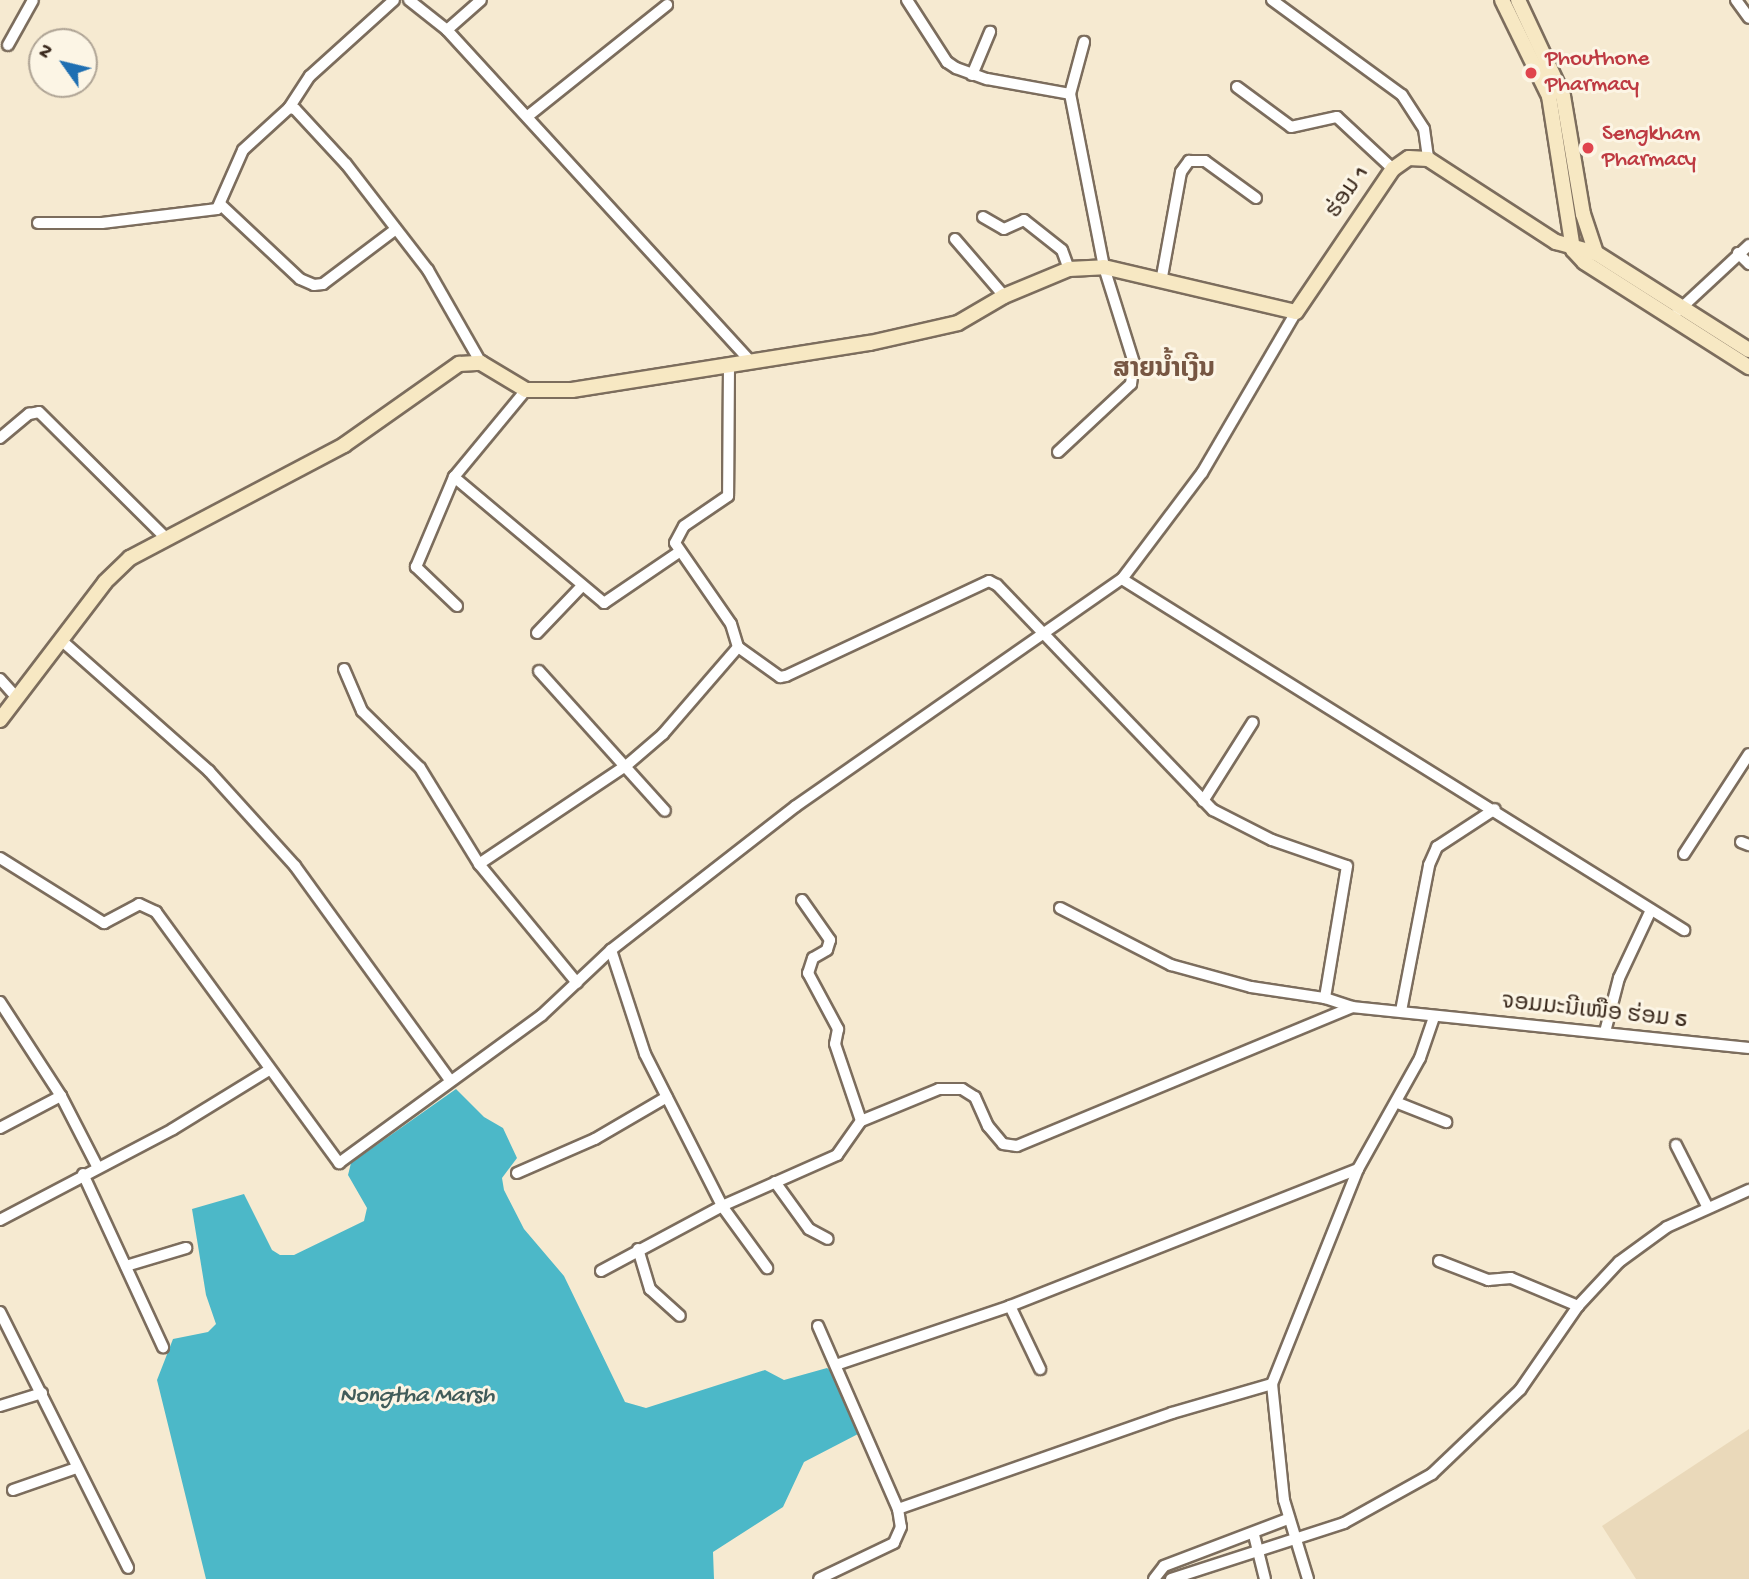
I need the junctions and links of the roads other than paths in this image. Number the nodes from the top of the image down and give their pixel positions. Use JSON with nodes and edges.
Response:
{"nodes":[{"id":1,"x":33,"y":0,"type":"edge"},
{"id":2,"x":394,"y":0,"type":"edge"},
{"id":3,"x":409,"y":0,"type":"edge"},
{"id":4,"x":481,"y":0,"type":"edge"},
{"id":5,"x":907,"y":0,"type":"edge"},
{"id":6,"x":1272,"y":0,"type":"edge"},
{"id":7,"x":1502,"y":0,"type":"edge"},
{"id":8,"x":1518,"y":0,"type":"edge"},
{"id":9,"x":1736,"y":0,"type":"edge"},
{"id":10,"x":667,"y":5,"type":"dead end"},
{"id":11,"x":1749,"y":18,"type":"edge"},
{"id":12,"x":447,"y":30,"type":"junction"},
{"id":13,"x":990,"y":32,"type":"dead end"},
{"id":14,"x":1084,"y":42,"type":"dead end"},
{"id":15,"x":8,"y":45,"type":"dead end"},
{"id":16,"x":972,"y":75,"type":"junction"},
{"id":17,"x":1237,"y":87,"type":"dead end"},
{"id":18,"x":1070,"y":94,"type":"junction"},
{"id":19,"x":289,"y":108,"type":"junction"},
{"id":20,"x":528,"y":116,"type":"junction"},
{"id":21,"x":1429,"y":159,"type":"junction"},
{"id":22,"x":1393,"y":169,"type":"junction"},
{"id":23,"x":1256,"y":198,"type":"dead end"},
{"id":24,"x":221,"y":205,"type":"junction"},
{"id":25,"x":983,"y":217,"type":"dead end"},
{"id":26,"x":38,"y":223,"type":"dead end"},
{"id":27,"x":396,"y":229,"type":"junction"},
{"id":28,"x":1535,"y":230,"type":"junction"},
{"id":29,"x":1568,"y":230,"type":"junction"},
{"id":30,"x":1588,"y":233,"type":"junction"},
{"id":31,"x":956,"y":239,"type":"dead end"},
{"id":32,"x":1749,"y":245,"type":"edge"},
{"id":33,"x":1573,"y":250,"type":"junction"},
{"id":34,"x":1595,"y":253,"type":"junction"},
{"id":35,"x":1738,"y":253,"type":"junction"},
{"id":36,"x":1749,"y":264,"type":"edge"},
{"id":37,"x":1104,"y":267,"type":"junction"},
{"id":38,"x":1069,"y":269,"type":"junction"},
{"id":39,"x":1161,"y":282,"type":"junction"},
{"id":40,"x":1004,"y":296,"type":"junction"},
{"id":41,"x":1296,"y":312,"type":"junction"},
{"id":42,"x":1677,"y":313,"type":"junction"},
{"id":43,"x":1749,"y":350,"type":"edge"},
{"id":44,"x":751,"y":362,"type":"junction"},
{"id":45,"x":481,"y":363,"type":"junction"},
{"id":46,"x":729,"y":365,"type":"junction"},
{"id":47,"x":1749,"y":367,"type":"edge"},
{"id":48,"x":526,"y":390,"type":"junction"},
{"id":49,"x":0,"y":438,"type":"edge"},
{"id":50,"x":1058,"y":452,"type":"dead end"},
{"id":51,"x":454,"y":477,"type":"junction"},
{"id":52,"x":166,"y":538,"type":"junction"},
{"id":53,"x":679,"y":552,"type":"junction"},
{"id":54,"x":1122,"y":579,"type":"junction"},
{"id":55,"x":581,"y":587,"type":"junction"},
{"id":56,"x":457,"y":606,"type":"dead end"},
{"id":57,"x":537,"y":633,"type":"dead end"},
{"id":58,"x":1039,"y":633,"type":"junction"},
{"id":59,"x":61,"y":640,"type":"junction"},
{"id":60,"x":738,"y":647,"type":"junction"},
{"id":61,"x":344,"y":669,"type":"dead end"},
{"id":62,"x":539,"y":671,"type":"dead end"},
{"id":63,"x":0,"y":679,"type":"edge"},
{"id":64,"x":17,"y":698,"type":"junction"},
{"id":65,"x":0,"y":720,"type":"edge"},
{"id":66,"x":1253,"y":722,"type":"dead end"},
{"id":67,"x":1749,"y":754,"type":"edge"},
{"id":68,"x":627,"y":765,"type":"junction"},
{"id":69,"x":1203,"y":801,"type":"junction"},
{"id":70,"x":1495,"y":809,"type":"junction"},
{"id":71,"x":665,"y":811,"type":"dead end"},
{"id":72,"x":1684,"y":854,"type":"dead end"},
{"id":73,"x":0,"y":858,"type":"edge"},
{"id":74,"x":478,"y":864,"type":"junction"},
{"id":75,"x":802,"y":900,"type":"dead end"},
{"id":76,"x":1060,"y":908,"type":"dead end"},
{"id":77,"x":1651,"y":910,"type":"junction"},
{"id":78,"x":1684,"y":930,"type":"dead end"},
{"id":79,"x":611,"y":950,"type":"junction"},
{"id":80,"x":577,"y":983,"type":"junction"},
{"id":81,"x":1325,"y":998,"type":"junction"},
{"id":82,"x":0,"y":1002,"type":"edge"},
{"id":83,"x":1352,"y":1007,"type":"junction"},
{"id":84,"x":1401,"y":1012,"type":"junction"},
{"id":85,"x":1434,"y":1017,"type":"junction"},
{"id":86,"x":10,"y":1018,"type":"junction"},
{"id":87,"x":0,"y":1025,"type":"edge"},
{"id":88,"x":1605,"y":1032,"type":"junction"},
{"id":89,"x":1749,"y":1048,"type":"edge"},
{"id":90,"x":269,"y":1070,"type":"junction"},
{"id":91,"x":450,"y":1080,"type":"junction"},
{"id":92,"x":61,"y":1096,"type":"junction"},
{"id":93,"x":667,"y":1097,"type":"junction"},
{"id":94,"x":1398,"y":1102,"type":"junction"},
{"id":95,"x":861,"y":1121,"type":"junction"},
{"id":96,"x":1447,"y":1122,"type":"dead end"},
{"id":97,"x":0,"y":1128,"type":"edge"},
{"id":98,"x":1676,"y":1145,"type":"dead end"},
{"id":99,"x":97,"y":1166,"type":"junction"},
{"id":100,"x":1358,"y":1169,"type":"junction"},
{"id":101,"x":517,"y":1173,"type":"dead end"},
{"id":102,"x":83,"y":1174,"type":"junction"},
{"id":103,"x":775,"y":1182,"type":"junction"},
{"id":104,"x":1749,"y":1190,"type":"edge"},
{"id":105,"x":722,"y":1206,"type":"junction"},
{"id":106,"x":1707,"y":1206,"type":"junction"},
{"id":107,"x":0,"y":1220,"type":"edge"},
{"id":108,"x":828,"y":1239,"type":"dead end"},
{"id":109,"x":186,"y":1248,"type":"dead end"},
{"id":110,"x":638,"y":1249,"type":"junction"},
{"id":111,"x":1438,"y":1261,"type":"dead end"},
{"id":112,"x":125,"y":1266,"type":"junction"},
{"id":113,"x":767,"y":1268,"type":"dead end"},
{"id":114,"x":601,"y":1271,"type":"dead end"},
{"id":115,"x":1010,"y":1306,"type":"junction"},
{"id":116,"x":1578,"y":1306,"type":"junction"},
{"id":117,"x":0,"y":1312,"type":"edge"},
{"id":118,"x":680,"y":1316,"type":"dead end"},
{"id":119,"x":818,"y":1326,"type":"dead end"},
{"id":120,"x":163,"y":1347,"type":"dead end"},
{"id":121,"x":836,"y":1365,"type":"junction"},
{"id":122,"x":1040,"y":1369,"type":"dead end"},
{"id":123,"x":1272,"y":1384,"type":"junction"},
{"id":124,"x":43,"y":1393,"type":"junction"},
{"id":125,"x":0,"y":1406,"type":"edge"},
{"id":126,"x":76,"y":1468,"type":"junction"},
{"id":127,"x":13,"y":1490,"type":"dead end"},
{"id":128,"x":898,"y":1509,"type":"junction"},
{"id":129,"x":1288,"y":1518,"type":"junction"},
{"id":130,"x":1254,"y":1535,"type":"junction"},
{"id":131,"x":1294,"y":1538,"type":"junction"},
{"id":132,"x":1260,"y":1552,"type":"junction"},
{"id":133,"x":128,"y":1568,"type":"dead end"},
{"id":134,"x":819,"y":1579,"type":"edge"},
{"id":135,"x":1154,"y":1579,"type":"edge"},
{"id":136,"x":1171,"y":1579,"type":"edge"},
{"id":137,"x":1265,"y":1579,"type":"edge"},
{"id":138,"x":1308,"y":1579,"type":"edge"}],
"edges":[{"from":1,"to":15,"type":"street"},
{"from":2,"to":19,"type":"street"},
{"from":3,"to":12,"type":"street"},
{"from":4,"to":12,"type":"street"},
{"from":5,"to":16,"type":"street"},
{"from":6,"to":21,"type":"street"},
{"from":7,"to":29,"type":"street"},
{"from":8,"to":30,"type":"street"},
{"from":9,"to":11,"type":"street"},
{"from":10,"to":20,"type":"street"},
{"from":12,"to":20,"type":"street"},
{"from":13,"to":16,"type":"street"},
{"from":14,"to":18,"type":"street"},
{"from":16,"to":18,"type":"street"},
{"from":17,"to":22,"type":"street"},
{"from":18,"to":37,"type":"street"},
{"from":19,"to":24,"type":"street"},
{"from":19,"to":27,"type":"street"},
{"from":20,"to":44,"type":"street"},
{"from":21,"to":22,"type":"street","name":"ຮ່ອມ 1"},
{"from":21,"to":28,"type":"street"},
{"from":22,"to":41,"type":"street","name":"ຮ່ອມ 1"},
{"from":23,"to":39,"type":"street"},
{"from":24,"to":26,"type":"street"},
{"from":24,"to":27,"type":"street"},
{"from":25,"to":38,"type":"street"},
{"from":27,"to":45,"type":"street"},
{"from":28,"to":29,"type":"street"},
{"from":28,"to":33,"type":"street"},
{"from":29,"to":30,"type":"street"},
{"from":29,"to":33,"type":"street"},
{"from":30,"to":34,"type":"street"},
{"from":31,"to":40,"type":"street"},
{"from":32,"to":35,"type":"street"},
{"from":33,"to":34,"type":"street"},
{"from":33,"to":42,"type":"street"},
{"from":34,"to":42,"type":"street"},
{"from":35,"to":36,"type":"street"},
{"from":35,"to":42,"type":"street"},
{"from":37,"to":38,"type":"street"},
{"from":37,"to":39,"type":"street"},
{"from":37,"to":50,"type":"street"},
{"from":38,"to":40,"type":"street"},
{"from":39,"to":41,"type":"street"},
{"from":40,"to":44,"type":"street"},
{"from":41,"to":54,"type":"street"},
{"from":42,"to":43,"type":"street"},
{"from":42,"to":47,"type":"street"},
{"from":44,"to":46,"type":"street"},
{"from":45,"to":48,"type":"street"},
{"from":45,"to":52,"type":"street"},
{"from":46,"to":48,"type":"street"},
{"from":46,"to":53,"type":"street"},
{"from":48,"to":51,"type":"street"},
{"from":49,"to":52,"type":"street"},
{"from":51,"to":55,"type":"street"},
{"from":51,"to":56,"type":"street"},
{"from":52,"to":59,"type":"street"},
{"from":53,"to":55,"type":"street"},
{"from":53,"to":60,"type":"street"},
{"from":54,"to":58,"type":"street"},
{"from":54,"to":70,"type":"street"},
{"from":55,"to":57,"type":"street"},
{"from":58,"to":60,"type":"street"},
{"from":58,"to":69,"type":"street"},
{"from":58,"to":79,"type":"street"},
{"from":59,"to":64,"type":"street"},
{"from":59,"to":91,"type":"street"},
{"from":60,"to":68,"type":"street"},
{"from":61,"to":74,"type":"street"},
{"from":62,"to":68,"type":"street"},
{"from":63,"to":64,"type":"street"},
{"from":64,"to":65,"type":"street"},
{"from":66,"to":69,"type":"street"},
{"from":67,"to":72,"type":"street"},
{"from":68,"to":71,"type":"street"},
{"from":68,"to":74,"type":"street"},
{"from":69,"to":81,"type":"street"},
{"from":70,"to":77,"type":"street"},
{"from":70,"to":84,"type":"street"},
{"from":73,"to":90,"type":"street"},
{"from":74,"to":80,"type":"street"},
{"from":75,"to":95,"type":"street"},
{"from":76,"to":81,"type":"street","name":"ຈອມມະນີເໜືອ ຮ່ອມ 5"},
{"from":77,"to":78,"type":"street"},
{"from":77,"to":88,"type":"street"},
{"from":79,"to":80,"type":"street"},
{"from":79,"to":93,"type":"street"},
{"from":80,"to":91,"type":"street"},
{"from":81,"to":83,"type":"street","name":"ຈອມມະນີເໜືອ ຮ່ອມ 5"},
{"from":82,"to":86,"type":"street"},
{"from":83,"to":84,"type":"street","name":"ຈອມມະນີເໜືອ ຮ່ອມ 5"},
{"from":83,"to":95,"type":"street"},
{"from":84,"to":85,"type":"street","name":"ຈອມມະນີເໜືອ ຮ່ອມ 5"},
{"from":85,"to":88,"type":"street","name":"ຈອມມະນີເໜືອ ຮ່ອມ 5"},
{"from":85,"to":94,"type":"street"},
{"from":86,"to":87,"type":"street"},
{"from":86,"to":92,"type":"street"},
{"from":88,"to":89,"type":"street","name":"ຈອມມະນີເໜືອ ຮ່ອມ 5"},
{"from":90,"to":91,"type":"street"},
{"from":90,"to":99,"type":"street"},
{"from":92,"to":97,"type":"street"},
{"from":92,"to":99,"type":"street"},
{"from":93,"to":101,"type":"street"},
{"from":93,"to":105,"type":"street"},
{"from":94,"to":96,"type":"street"},
{"from":94,"to":100,"type":"street"},
{"from":95,"to":103,"type":"street"},
{"from":98,"to":106,"type":"street"},
{"from":99,"to":102,"type":"street"},
{"from":100,"to":115,"type":"street"},
{"from":100,"to":123,"type":"street"},
{"from":102,"to":107,"type":"street"},
{"from":102,"to":112,"type":"street"},
{"from":103,"to":105,"type":"street"},
{"from":103,"to":108,"type":"street"},
{"from":104,"to":106,"type":"street"},
{"from":105,"to":110,"type":"street"},
{"from":105,"to":113,"type":"street"},
{"from":106,"to":116,"type":"street"},
{"from":109,"to":112,"type":"street"},
{"from":110,"to":114,"type":"street"},
{"from":110,"to":118,"type":"street"},
{"from":111,"to":116,"type":"street"},
{"from":112,"to":120,"type":"street"},
{"from":115,"to":121,"type":"street"},
{"from":115,"to":122,"type":"street"},
{"from":116,"to":131,"type":"street"},
{"from":117,"to":124,"type":"street"},
{"from":119,"to":121,"type":"street"},
{"from":121,"to":128,"type":"street"},
{"from":123,"to":128,"type":"street"},
{"from":123,"to":129,"type":"street"},
{"from":124,"to":125,"type":"street"},
{"from":124,"to":126,"type":"street"},
{"from":126,"to":127,"type":"street"},
{"from":126,"to":133,"type":"street"},
{"from":128,"to":134,"type":"street"},
{"from":129,"to":130,"type":"street"},
{"from":129,"to":131,"type":"street"},
{"from":130,"to":132,"type":"street"},
{"from":130,"to":135,"type":"street"},
{"from":131,"to":132,"type":"street"},
{"from":131,"to":138,"type":"street"},
{"from":132,"to":136,"type":"street"},
{"from":132,"to":137,"type":"street"}]}
